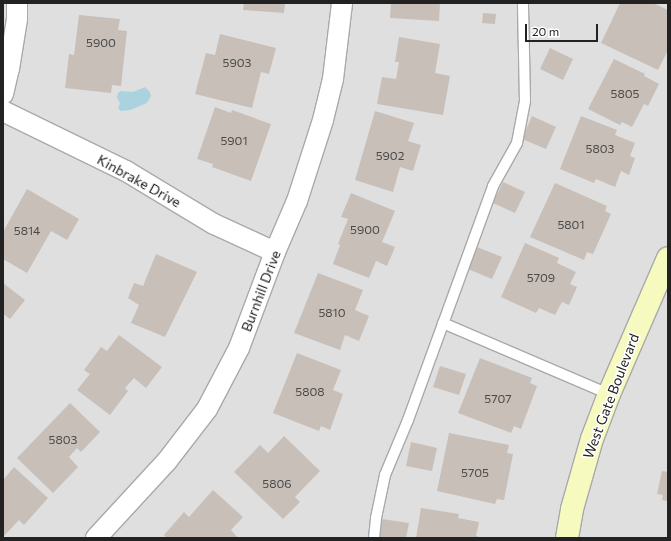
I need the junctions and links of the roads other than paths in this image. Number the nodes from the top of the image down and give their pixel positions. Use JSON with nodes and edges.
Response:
{"nodes":[{"id":1,"x":17,"y":3,"type":"edge"},
{"id":2,"x":342,"y":3,"type":"edge"},
{"id":3,"x":523,"y":3,"type":"edge"},
{"id":4,"x":3,"y":94,"type":"edge"},
{"id":5,"x":3,"y":111,"type":"edge"},
{"id":6,"x":275,"y":252,"type":"junction"},
{"id":7,"x":668,"y":258,"type":"edge"},
{"id":8,"x":443,"y":323,"type":"junction"},
{"id":9,"x":609,"y":394,"type":"junction"},
{"id":10,"x":96,"y":538,"type":"edge"},
{"id":11,"x":374,"y":538,"type":"edge"},
{"id":12,"x":567,"y":538,"type":"edge"}],
"edges":[{"from":1,"to":4,"type":"street"},
{"from":2,"to":6,"type":"street","name":"Burnhill Drive"},
{"from":3,"to":8,"type":"lane"},
{"from":5,"to":6,"type":"street","name":"Kinbrake Drive"},
{"from":6,"to":10,"type":"street","name":"Burnhill Drive"},
{"from":7,"to":9,"type":"main road","name":"West Gate Boulevard"},
{"from":8,"to":9,"type":"lane"},
{"from":8,"to":11,"type":"lane"},
{"from":9,"to":12,"type":"main road","name":"West Gate Boulevard"}]}
